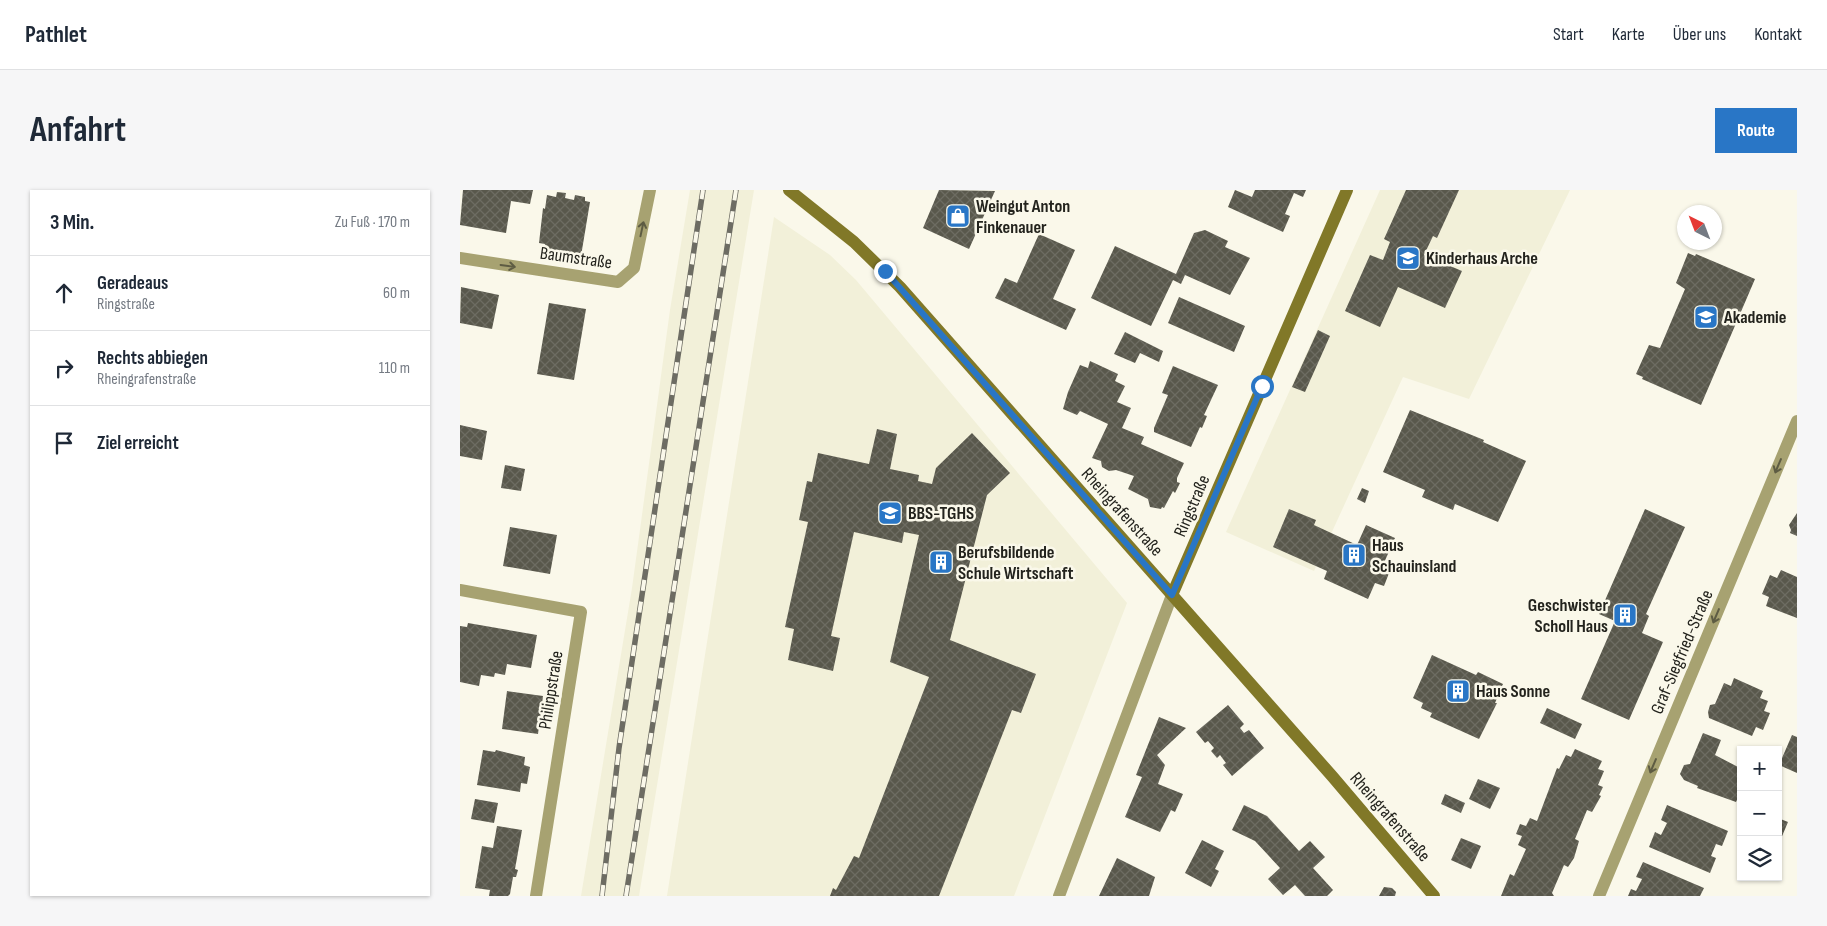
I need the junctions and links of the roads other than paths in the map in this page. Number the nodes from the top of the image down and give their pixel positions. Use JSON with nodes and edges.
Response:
{"nodes":[{"id":1,"x":650,"y":190,"type":"edge"},
{"id":2,"x":789,"y":190,"type":"edge"},
{"id":3,"x":1347,"y":190,"type":"edge"},
{"id":4,"x":460,"y":258,"type":"edge"},
{"id":5,"x":1797,"y":421,"type":"edge"},
{"id":6,"x":460,"y":590,"type":"edge"},
{"id":7,"x":1172,"y":595,"type":"junction"},
{"id":8,"x":536,"y":896,"type":"edge"},
{"id":9,"x":1059,"y":896,"type":"edge"},
{"id":10,"x":1434,"y":896,"type":"edge"},
{"id":11,"x":1599,"y":896,"type":"edge"}],
"edges":[{"from":4,"to":1,"type":"street","name":"Baumstraße","one_way":true},
{"from":2,"to":7,"type":"street","name":"Rheingrafenstraße"},
{"from":3,"to":7,"type":"street","name":"Ringstraße"},
{"from":5,"to":11,"type":"street","name":"Graf-Siegfried-Straße","one_way":true},
{"from":6,"to":8,"type":"street","name":"Philippstraße"},
{"from":7,"to":9,"type":"street","name":"Ringstraße"},
{"from":7,"to":10,"type":"street","name":"Rheingrafenstraße"}]}
